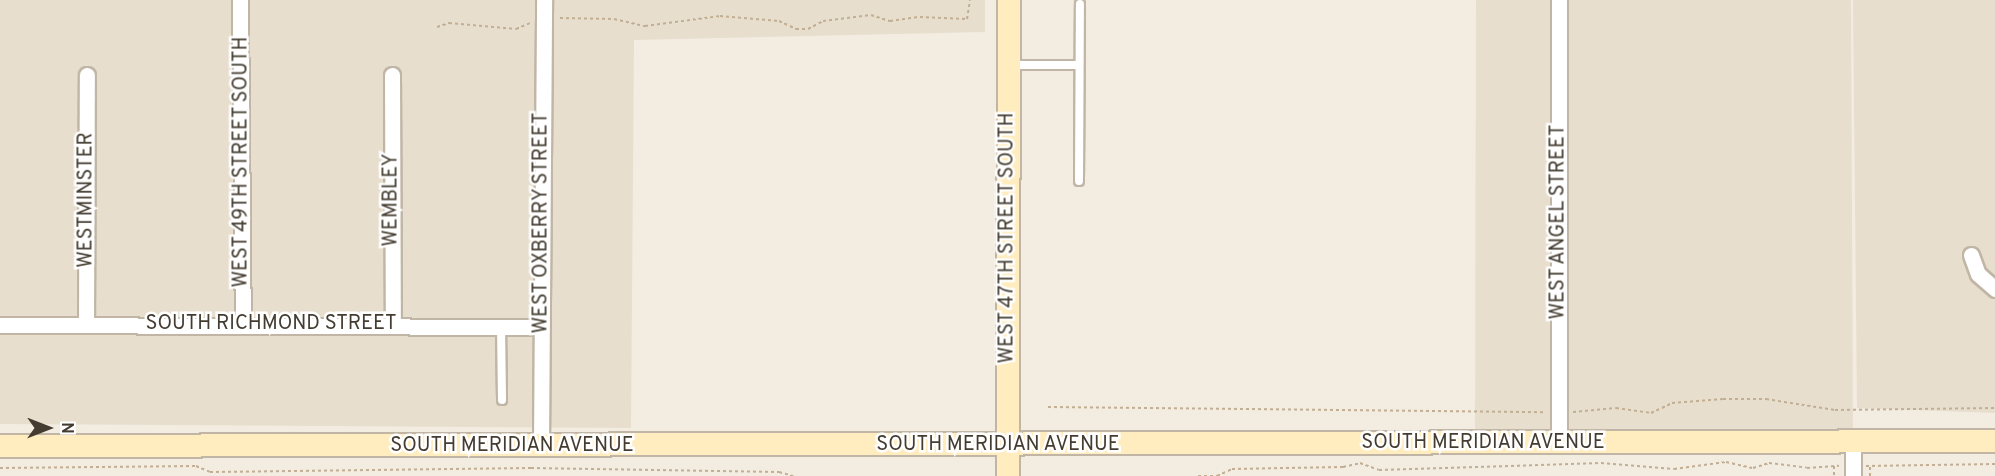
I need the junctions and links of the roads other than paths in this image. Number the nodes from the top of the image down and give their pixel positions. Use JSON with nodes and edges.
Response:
{"nodes":[{"id":1,"x":240,"y":0,"type":"edge"},
{"id":2,"x":544,"y":0,"type":"edge"},
{"id":3,"x":1009,"y":0,"type":"edge"},
{"id":4,"x":1559,"y":0,"type":"edge"},
{"id":5,"x":1080,"y":4,"type":"dead end"},
{"id":6,"x":1009,"y":65,"type":"junction"},
{"id":7,"x":1079,"y":65,"type":"junction"},
{"id":8,"x":87,"y":75,"type":"dead end"},
{"id":9,"x":392,"y":75,"type":"dead end"},
{"id":10,"x":1079,"y":181,"type":"dead end"},
{"id":11,"x":1971,"y":255,"type":"dead end"},
{"id":12,"x":1995,"y":289,"type":"edge"},
{"id":13,"x":86,"y":324,"type":"junction"},
{"id":14,"x":243,"y":324,"type":"junction"},
{"id":15,"x":393,"y":324,"type":"junction"},
{"id":16,"x":0,"y":325,"type":"edge"},
{"id":17,"x":501,"y":327,"type":"junction"},
{"id":18,"x":542,"y":327,"type":"junction"},
{"id":19,"x":502,"y":400,"type":"dead end"},
{"id":20,"x":1995,"y":441,"type":"edge"},
{"id":21,"x":1853,"y":442,"type":"junction"},
{"id":22,"x":1559,"y":443,"type":"junction"},
{"id":23,"x":0,"y":446,"type":"edge"},
{"id":24,"x":540,"y":446,"type":"junction"},
{"id":25,"x":1008,"y":446,"type":"junction"},
{"id":26,"x":1853,"y":471,"type":"edge"},
{"id":27,"x":1008,"y":476,"type":"edge"}],
"edges":[{"from":1,"to":14,"type":"street","name":"WEST 49TH STREET SOUTH"},
{"from":2,"to":18,"type":"street","name":"WEST OXBERRY STREET"},
{"from":3,"to":6,"type":"main road","name":"WEST 47TH STREET SOUTH"},
{"from":4,"to":22,"type":"street","name":"WEST ANGEL STREET"},
{"from":5,"to":7,"type":"lane"},
{"from":6,"to":7,"type":"lane"},
{"from":6,"to":25,"type":"main road","name":"WEST 47TH STREET SOUTH"},
{"from":7,"to":10,"type":"lane"},
{"from":8,"to":13,"type":"street","name":"WESTMINSTER"},
{"from":9,"to":15,"type":"street","name":"WEMBLEY"},
{"from":11,"to":12,"type":"street"},
{"from":13,"to":14,"type":"street","name":"SOUTH RICHMOND STREET"},
{"from":13,"to":16,"type":"street","name":"SOUTH RICHMOND STREET"},
{"from":14,"to":15,"type":"street","name":"SOUTH RICHMOND STREET"},
{"from":15,"to":17,"type":"street","name":"SOUTH RICHMOND STREET"},
{"from":17,"to":18,"type":"street","name":"SOUTH RICHMOND STREET"},
{"from":17,"to":19,"type":"lane"},
{"from":18,"to":24,"type":"street","name":"WEST OXBERRY STREET"},
{"from":20,"to":21,"type":"main road","name":"SOUTH MERIDIAN AVENUE"},
{"from":21,"to":22,"type":"main road","name":"SOUTH MERIDIAN AVENUE"},
{"from":21,"to":26,"type":"street"},
{"from":22,"to":25,"type":"main road","name":"SOUTH MERIDIAN AVENUE"},
{"from":23,"to":24,"type":"main road","name":"SOUTH MERIDIAN AVENUE"},
{"from":24,"to":25,"type":"main road","name":"SOUTH MERIDIAN AVENUE"},
{"from":25,"to":27,"type":"main road","name":"WEST 47TH STREET SOUTH"}]}
